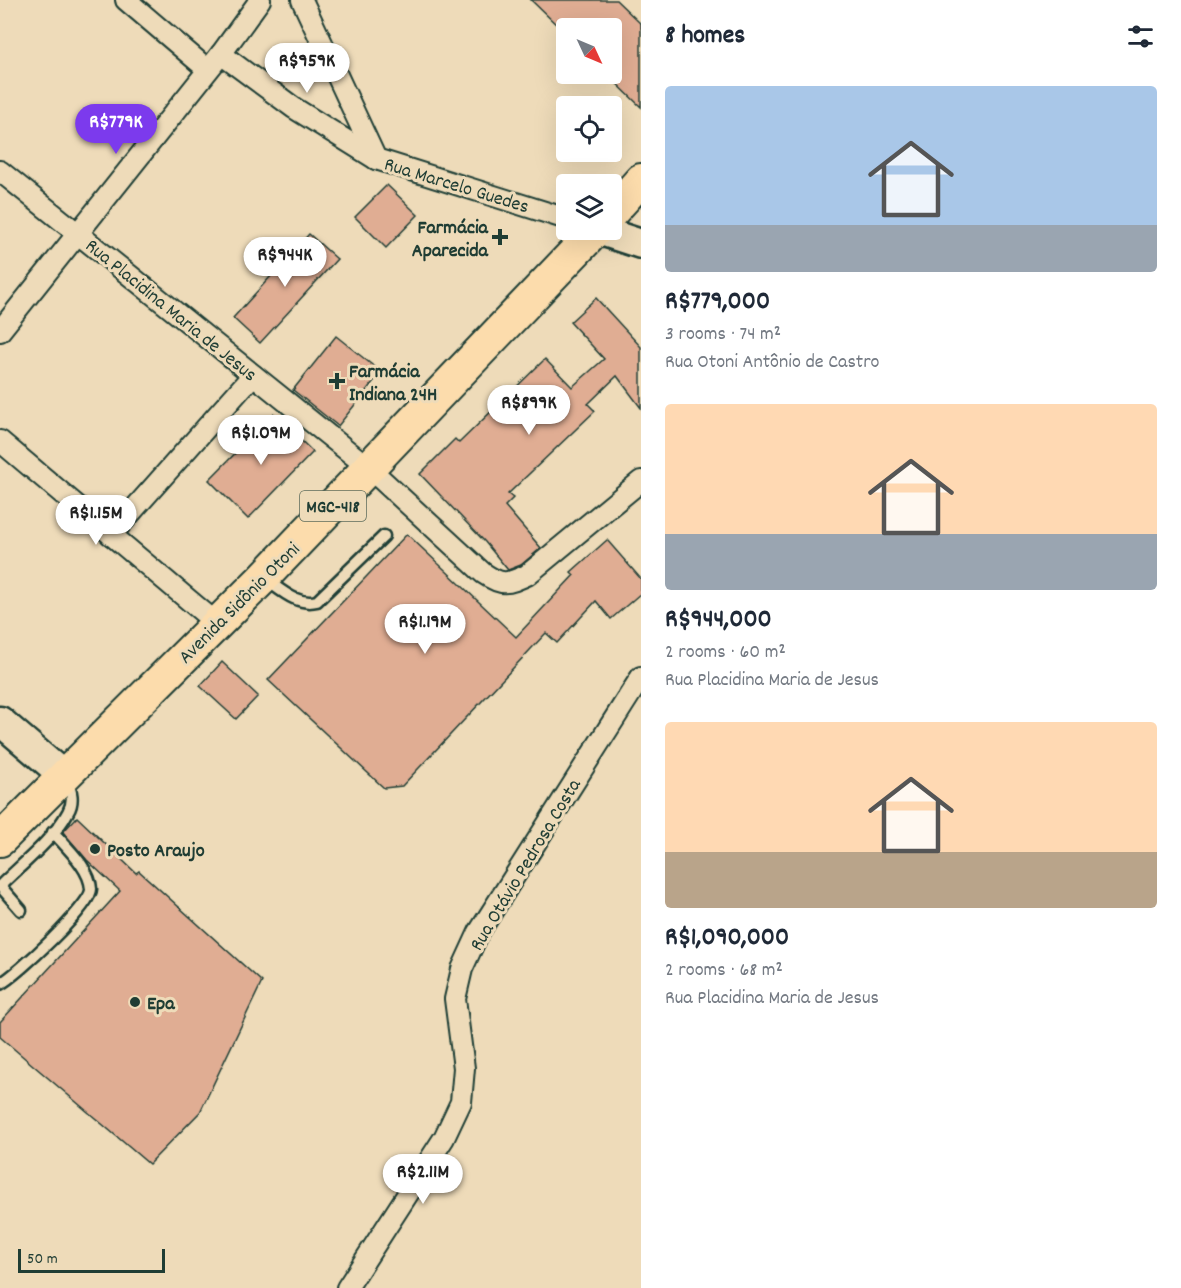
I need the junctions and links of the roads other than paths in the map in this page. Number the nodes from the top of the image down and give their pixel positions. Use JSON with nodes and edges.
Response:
{"nodes":[{"id":1,"x":126,"y":0,"type":"edge"},
{"id":2,"x":260,"y":0,"type":"edge"},
{"id":3,"x":302,"y":0,"type":"edge"},
{"id":4,"x":221,"y":54,"type":"junction"},
{"id":5,"x":207,"y":69,"type":"junction"},
{"id":6,"x":376,"y":159,"type":"junction"},
{"id":7,"x":0,"y":171,"type":"edge"},
{"id":8,"x":641,"y":180,"type":"edge"},
{"id":9,"x":622,"y":201,"type":"edge"},
{"id":10,"x":556,"y":216,"type":"edge"},
{"id":11,"x":77,"y":233,"type":"junction"},
{"id":12,"x":622,"y":238,"type":"edge"},
{"id":13,"x":587,"y":240,"type":"edge"},
{"id":14,"x":641,"y":244,"type":"edge"},
{"id":15,"x":0,"y":331,"type":"edge"},
{"id":16,"x":253,"y":375,"type":"junction"},
{"id":17,"x":0,"y":441,"type":"edge"},
{"id":18,"x":369,"y":468,"type":"junction"},
{"id":19,"x":641,"y":481,"type":"edge"},
{"id":20,"x":111,"y":535,"type":"junction"},
{"id":21,"x":384,"y":536,"type":"dead end"},
{"id":22,"x":263,"y":578,"type":"junction"},
{"id":23,"x":216,"y":623,"type":"junction"},
{"id":24,"x":641,"y":677,"type":"edge"},
{"id":25,"x":0,"y":721,"type":"edge"},
{"id":26,"x":63,"y":775,"type":"junction"},
{"id":27,"x":53,"y":832,"type":"junction"},
{"id":28,"x":0,"y":840,"type":"edge"},
{"id":29,"x":0,"y":886,"type":"edge"},
{"id":30,"x":21,"y":910,"type":"dead end"},
{"id":31,"x":0,"y":984,"type":"edge"},
{"id":32,"x":347,"y":1288,"type":"edge"}],
"edges":[{"from":1,"to":5,"type":"street"},
{"from":2,"to":4,"type":"street"},
{"from":3,"to":6,"type":"street","name":"Rua Marcelo Guedes"},
{"from":4,"to":5,"type":"street"},
{"from":4,"to":6,"type":"street"},
{"from":5,"to":11,"type":"street"},
{"from":6,"to":10,"type":"street","name":"Rua Marcelo Guedes"},
{"from":7,"to":11,"type":"street","name":"Rua Placidina Maria de Jesus"},
{"from":8,"to":9,"type":"main road"},
{"from":11,"to":15,"type":"street"},
{"from":11,"to":16,"type":"street","name":"Rua Placidina Maria de Jesus"},
{"from":12,"to":14,"type":"main road"},
{"from":13,"to":18,"type":"main road","name":"Avenida Sidônio Otoni","number":"MGC-418"},
{"from":16,"to":18,"type":"street","name":"Rua Placidina Maria de Jesus"},
{"from":16,"to":20,"type":"street"},
{"from":17,"to":20,"type":"street"},
{"from":18,"to":19,"type":"street","name":"Rua Placidina Maria de Jesus"},
{"from":18,"to":22,"type":"main road","name":"Avenida Sidônio Otoni","number":"MGC-418"},
{"from":20,"to":23,"type":"street"},
{"from":21,"to":22,"type":"lane"},
{"from":22,"to":23,"type":"main road","name":"Avenida Sidônio Otoni","number":"MGC-418"},
{"from":23,"to":26,"type":"main road","name":"Avenida Sidônio Otoni","number":"MGC-418"},
{"from":24,"to":32,"type":"street","name":"Rua Otávio Pedrosa Costa"},
{"from":25,"to":26,"type":"main road"},
{"from":26,"to":27,"type":"lane"},
{"from":26,"to":28,"type":"main road","name":"Avenida Sidônio Otoni","number":"MGC-418"},
{"from":27,"to":29,"type":"lane"},
{"from":27,"to":31,"type":"lane"},
{"from":29,"to":30,"type":"lane"}]}
